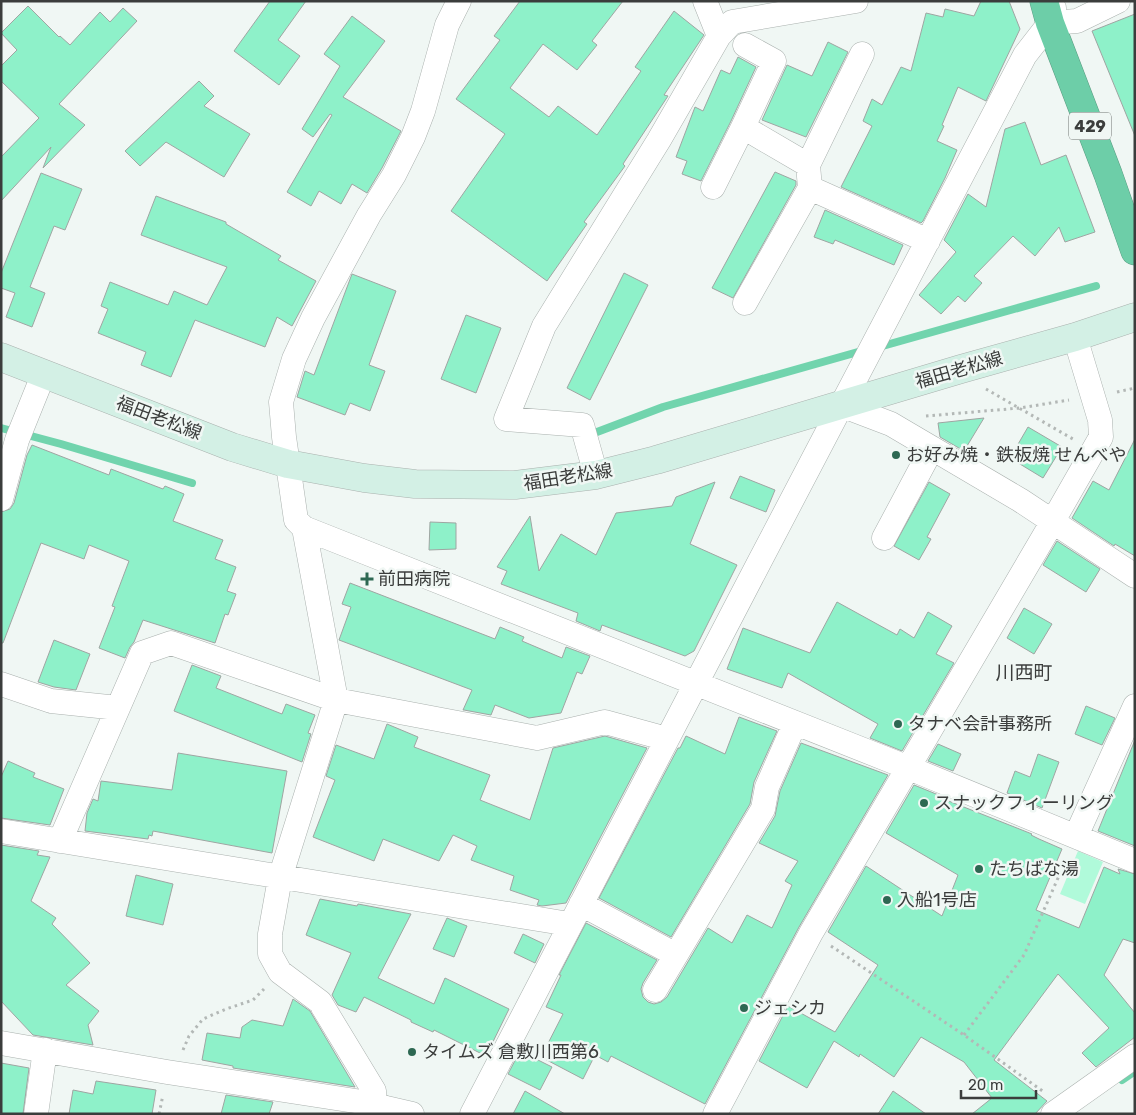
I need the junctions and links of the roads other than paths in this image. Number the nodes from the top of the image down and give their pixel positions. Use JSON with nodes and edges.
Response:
{"nodes":[{"id":1,"x":459,"y":1,"type":"edge"},
{"id":2,"x":705,"y":1,"type":"edge"},
{"id":3,"x":856,"y":1,"type":"edge"},
{"id":4,"x":1118,"y":1,"type":"edge"},
{"id":5,"x":1050,"y":9,"type":"edge"},
{"id":6,"x":720,"y":36,"type":"junction"},
{"id":7,"x":745,"y":45,"type":"dead end"},
{"id":8,"x":862,"y":54,"type":"dead end"},
{"id":9,"x":743,"y":127,"type":"junction"},
{"id":10,"x":808,"y":165,"type":"junction"},
{"id":11,"x":713,"y":187,"type":"dead end"},
{"id":12,"x":810,"y":188,"type":"junction"},
{"id":13,"x":928,"y":241,"type":"junction"},
{"id":14,"x":1135,"y":251,"type":"edge"},
{"id":15,"x":745,"y":303,"type":"dead end"},
{"id":16,"x":1135,"y":317,"type":"edge"},
{"id":17,"x":1075,"y":337,"type":"junction"},
{"id":18,"x":1,"y":357,"type":"edge"},
{"id":19,"x":44,"y":373,"type":"junction"},
{"id":20,"x":841,"y":405,"type":"junction"},
{"id":21,"x":932,"y":448,"type":"junction"},
{"id":22,"x":288,"y":464,"type":"junction"},
{"id":23,"x":596,"y":475,"type":"junction"},
{"id":24,"x":1,"y":499,"type":"edge"},
{"id":25,"x":1053,"y":521,"type":"junction"},
{"id":26,"x":304,"y":528,"type":"junction"},
{"id":27,"x":884,"y":538,"type":"dead end"},
{"id":28,"x":1135,"y":576,"type":"edge"},
{"id":29,"x":695,"y":683,"type":"junction"},
{"id":30,"x":1,"y":684,"type":"edge"},
{"id":31,"x":336,"y":700,"type":"junction"},
{"id":32,"x":1135,"y":706,"type":"edge"},
{"id":33,"x":118,"y":708,"type":"junction"},
{"id":34,"x":795,"y":723,"type":"junction"},
{"id":35,"x":667,"y":739,"type":"junction"},
{"id":36,"x":909,"y":768,"type":"junction"},
{"id":37,"x":1,"y":831,"type":"edge"},
{"id":38,"x":1076,"y":836,"type":"junction"},
{"id":39,"x":60,"y":840,"type":"junction"},
{"id":40,"x":1135,"y":860,"type":"edge"},
{"id":41,"x":280,"y":878,"type":"junction"},
{"id":42,"x":581,"y":904,"type":"junction"},
{"id":43,"x":570,"y":924,"type":"junction"},
{"id":44,"x":676,"y":955,"type":"junction"},
{"id":45,"x":654,"y":990,"type":"dead end"},
{"id":46,"x":1,"y":1043,"type":"edge"},
{"id":47,"x":45,"y":1050,"type":"junction"},
{"id":48,"x":1135,"y":1056,"type":"edge"},
{"id":49,"x":375,"y":1104,"type":"junction"},
{"id":50,"x":1062,"y":1112,"type":"edge"},
{"id":51,"x":36,"y":1114,"type":"edge"},
{"id":52,"x":412,"y":1114,"type":"edge"},
{"id":53,"x":472,"y":1114,"type":"edge"},
{"id":54,"x":715,"y":1114,"type":"edge"}],
"edges":[{"from":1,"to":22,"type":"street"},
{"from":2,"to":6,"type":"street"},
{"from":3,"to":6,"type":"street"},
{"from":4,"to":5,"type":"street"},
{"from":5,"to":13,"type":"street"},
{"from":5,"to":14,"type":"highway","number":"429"},
{"from":6,"to":23,"type":"street"},
{"from":7,"to":9,"type":"street"},
{"from":8,"to":10,"type":"street"},
{"from":9,"to":10,"type":"street"},
{"from":9,"to":11,"type":"street"},
{"from":10,"to":12,"type":"street"},
{"from":12,"to":13,"type":"street"},
{"from":12,"to":15,"type":"street"},
{"from":13,"to":20,"type":"street"},
{"from":16,"to":17,"type":"main road","name":"福田老松線"},
{"from":17,"to":20,"type":"main road","name":"福田老松線"},
{"from":17,"to":25,"type":"street"},
{"from":18,"to":19,"type":"main road","name":"福田老松線"},
{"from":19,"to":22,"type":"main road","name":"福田老松線"},
{"from":19,"to":24,"type":"street"},
{"from":20,"to":21,"type":"street"},
{"from":20,"to":23,"type":"main road","name":"福田老松線"},
{"from":20,"to":29,"type":"street"},
{"from":21,"to":25,"type":"street"},
{"from":21,"to":27,"type":"street"},
{"from":22,"to":23,"type":"main road","name":"福田老松線"},
{"from":22,"to":26,"type":"street"},
{"from":25,"to":28,"type":"street"},
{"from":25,"to":36,"type":"street"},
{"from":26,"to":29,"type":"street"},
{"from":26,"to":31,"type":"street"},
{"from":29,"to":34,"type":"street"},
{"from":29,"to":35,"type":"street"},
{"from":30,"to":33,"type":"street"},
{"from":31,"to":33,"type":"street"},
{"from":31,"to":35,"type":"street"},
{"from":31,"to":41,"type":"street"},
{"from":32,"to":38,"type":"street"},
{"from":33,"to":39,"type":"street"},
{"from":34,"to":36,"type":"street"},
{"from":34,"to":44,"type":"street"},
{"from":35,"to":42,"type":"street"},
{"from":36,"to":38,"type":"street"},
{"from":36,"to":54,"type":"street"},
{"from":37,"to":39,"type":"street"},
{"from":38,"to":40,"type":"street"},
{"from":39,"to":41,"type":"street"},
{"from":41,"to":43,"type":"street"},
{"from":41,"to":49,"type":"street"},
{"from":42,"to":43,"type":"street"},
{"from":42,"to":44,"type":"street"},
{"from":43,"to":53,"type":"street"},
{"from":44,"to":45,"type":"street"},
{"from":46,"to":47,"type":"street"},
{"from":47,"to":49,"type":"street"},
{"from":47,"to":51,"type":"street"},
{"from":48,"to":50,"type":"street"},
{"from":49,"to":52,"type":"street"}]}
